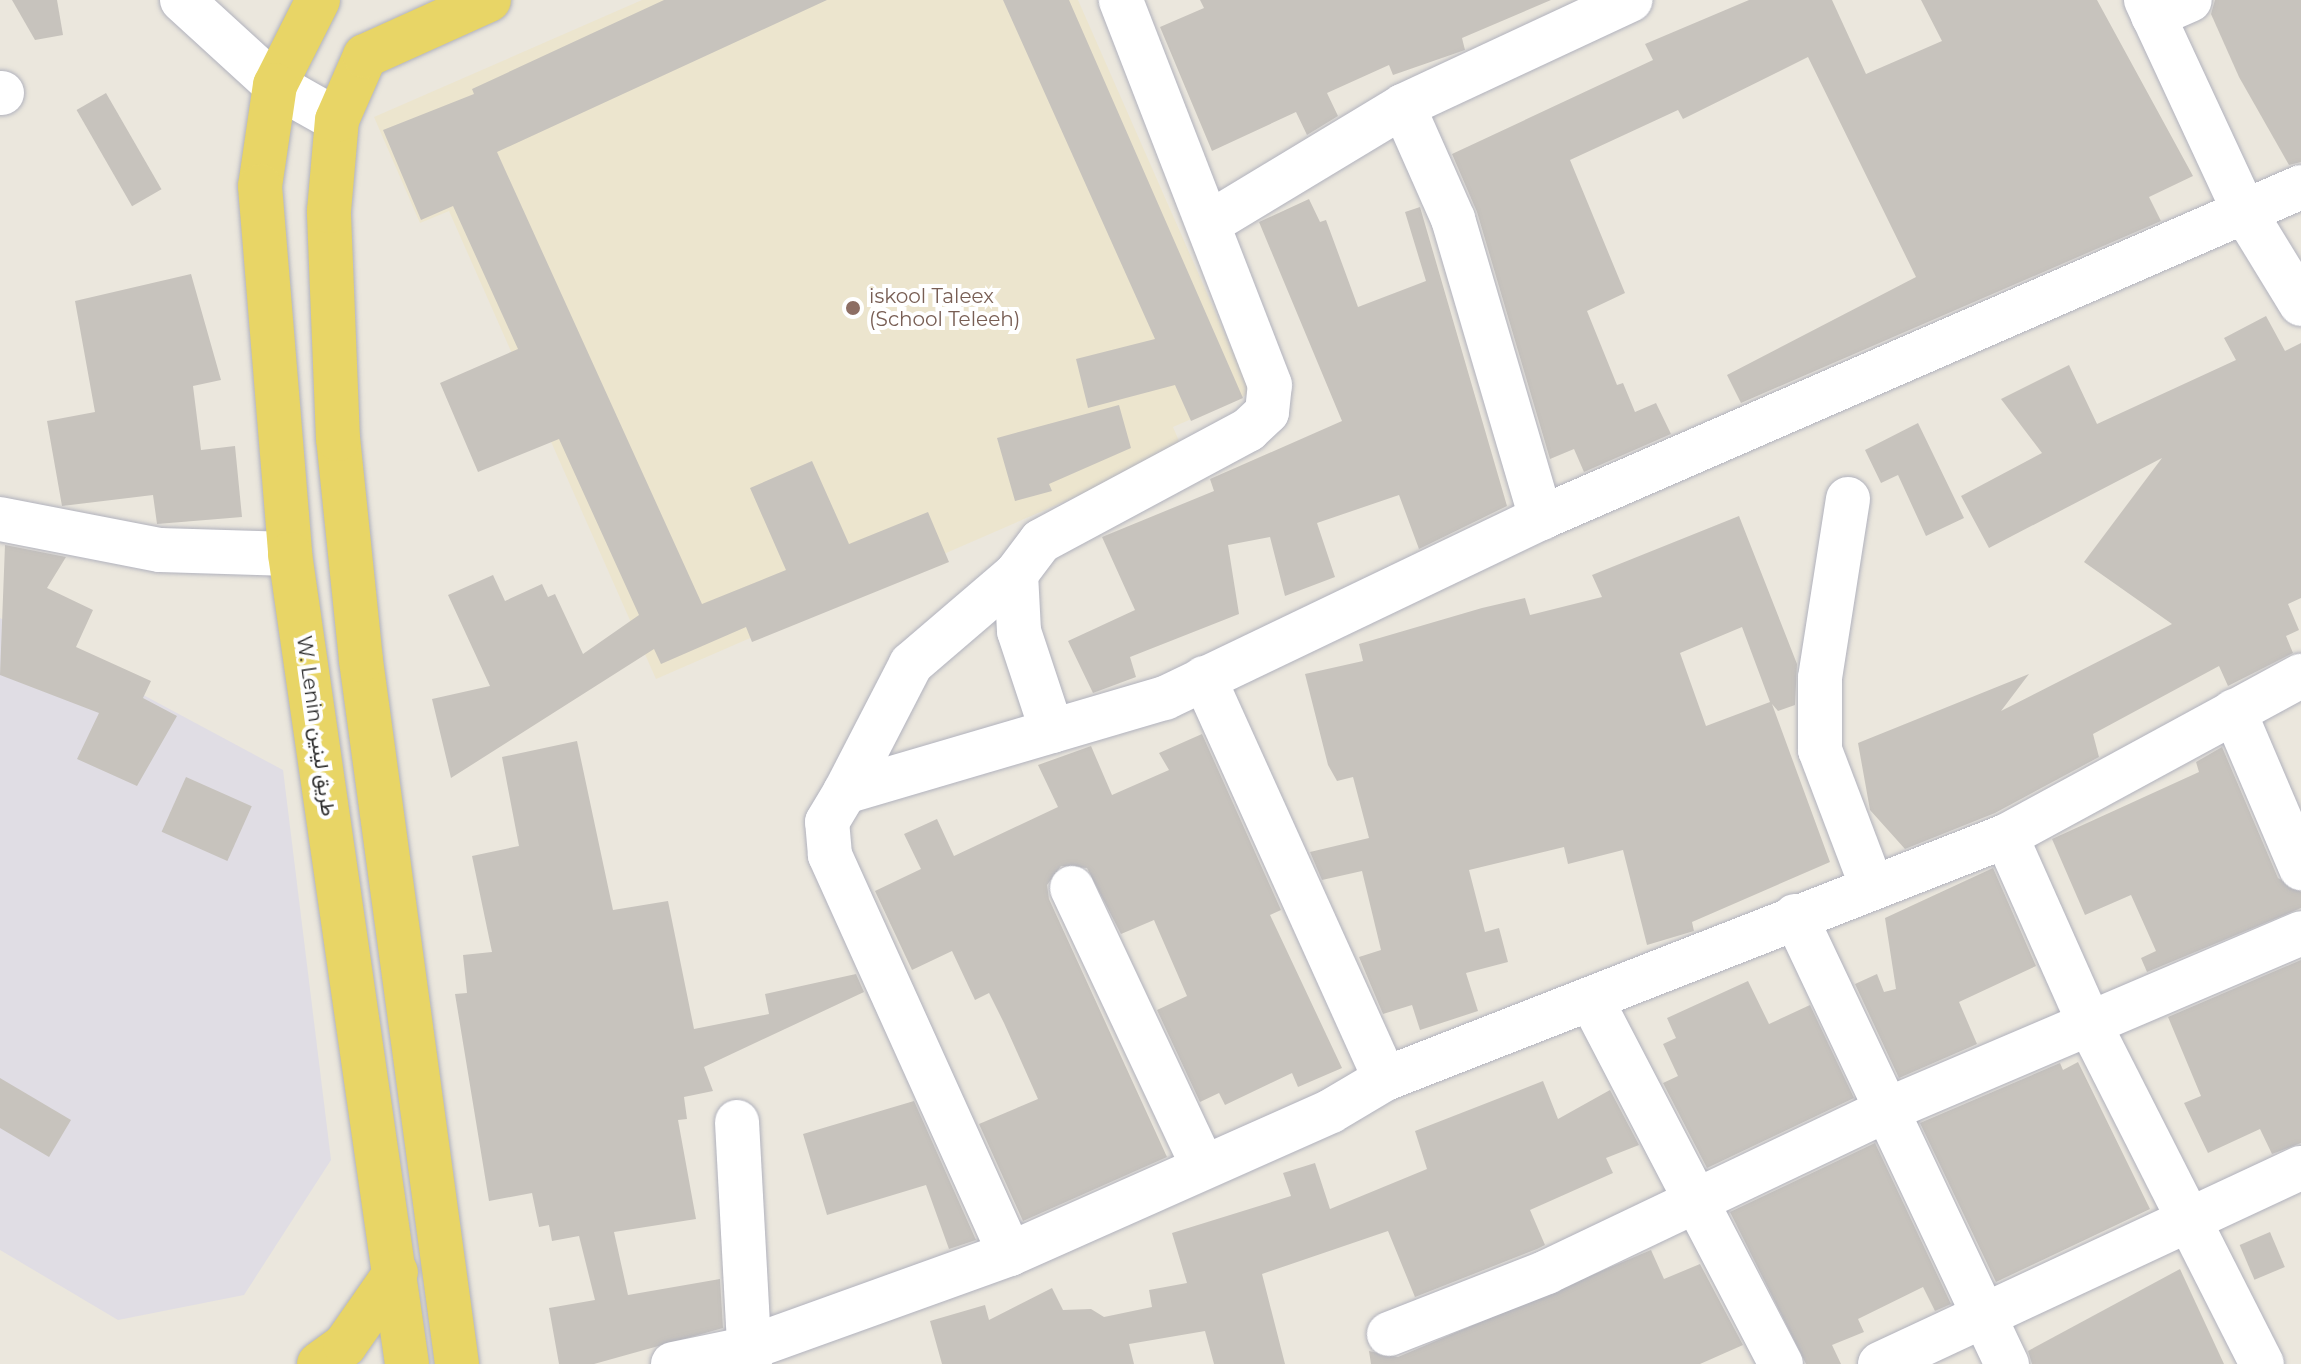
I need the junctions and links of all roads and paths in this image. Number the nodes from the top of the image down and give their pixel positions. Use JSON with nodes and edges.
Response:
{"nodes":[{"id":1,"x":182,"y":0,"type":"edge"},
{"id":2,"x":318,"y":0,"type":"edge"},
{"id":3,"x":489,"y":0,"type":"edge"},
{"id":4,"x":1121,"y":0,"type":"edge"},
{"id":5,"x":1630,"y":0,"type":"edge"},
{"id":6,"x":2163,"y":5,"type":"edge"},
{"id":7,"x":275,"y":85,"type":"junction"},
{"id":8,"x":1403,"y":106,"type":"junction"},
{"id":9,"x":337,"y":120,"type":"junction"},
{"id":10,"x":2301,"y":187,"type":"edge"},
{"id":11,"x":2244,"y":211,"type":"junction"},
{"id":12,"x":1211,"y":222,"type":"junction"},
{"id":13,"x":2301,"y":304,"type":"edge"},
{"id":14,"x":281,"y":436,"type":"junction"},
{"id":15,"x":338,"y":439,"type":"junction"},
{"id":16,"x":1848,"y":499,"type":"dead end"},
{"id":17,"x":1541,"y":518,"type":"junction"},
{"id":18,"x":0,"y":519,"type":"edge"},
{"id":19,"x":290,"y":554,"type":"junction"},
{"id":20,"x":1016,"y":574,"type":"junction"},
{"id":21,"x":2301,"y":676,"type":"edge"},
{"id":22,"x":1204,"y":678,"type":"junction"},
{"id":23,"x":2234,"y":711,"type":"junction"},
{"id":24,"x":1052,"y":731,"type":"junction"},
{"id":25,"x":845,"y":792,"type":"junction"},
{"id":26,"x":2006,"y":836,"type":"junction"},
{"id":27,"x":2301,"y":868,"type":"edge"},
{"id":28,"x":1872,"y":887,"type":"junction"},
{"id":29,"x":1072,"y":888,"type":"dead end"},
{"id":30,"x":1795,"y":916,"type":"junction"},
{"id":31,"x":2301,"y":933,"type":"edge"},
{"id":32,"x":1592,"y":1001,"type":"junction"},
{"id":33,"x":2090,"y":1025,"type":"junction"},
{"id":34,"x":1385,"y":1079,"type":"junction"},
{"id":35,"x":1889,"y":1109,"type":"junction"},
{"id":36,"x":737,"y":1122,"type":"dead end"},
{"id":37,"x":1203,"y":1167,"type":"junction"},
{"id":38,"x":2301,"y":1168,"type":"edge"},
{"id":39,"x":1697,"y":1206,"type":"junction"},
{"id":40,"x":2195,"y":1221,"type":"junction"},
{"id":41,"x":1010,"y":1254,"type":"junction"},
{"id":42,"x":396,"y":1272,"type":"junction"},
{"id":43,"x":1984,"y":1318,"type":"junction"},
{"id":44,"x":1389,"y":1334,"type":"dead end"},
{"id":45,"x":748,"y":1356,"type":"edge"},
{"id":46,"x":319,"y":1364,"type":"edge"},
{"id":47,"x":407,"y":1364,"type":"edge"},
{"id":48,"x":457,"y":1364,"type":"edge"},
{"id":49,"x":673,"y":1364,"type":"edge"},
{"id":50,"x":1781,"y":1364,"type":"edge"},
{"id":51,"x":1880,"y":1364,"type":"edge"},
{"id":52,"x":2007,"y":1364,"type":"edge"},
{"id":53,"x":2262,"y":1364,"type":"edge"}],
"edges":[{"from":1,"to":7,"type":"street"},
{"from":2,"to":7,"type":"main road","name":"W. Lenin طريق لينين"},
{"from":3,"to":9,"type":"main road"},
{"from":4,"to":12,"type":"street"},
{"from":5,"to":8,"type":"street"},
{"from":6,"to":11,"type":"street"},
{"from":7,"to":9,"type":"street"},
{"from":7,"to":14,"type":"main road","name":"W. Lenin طريق لينين"},
{"from":8,"to":12,"type":"street"},
{"from":8,"to":17,"type":"street"},
{"from":9,"to":15,"type":"main road"},
{"from":10,"to":11,"type":"street"},
{"from":11,"to":13,"type":"street"},
{"from":11,"to":17,"type":"street"},
{"from":12,"to":20,"type":"street"},
{"from":14,"to":15,"type":"main road"},
{"from":14,"to":19,"type":"main road","name":"W. Lenin طريق لينين"},
{"from":15,"to":48,"type":"main road"},
{"from":16,"to":28,"type":"street"},
{"from":17,"to":22,"type":"street"},
{"from":18,"to":19,"type":"street"},
{"from":19,"to":42,"type":"main road","name":"W. Lenin طريق لينين"},
{"from":20,"to":24,"type":"street"},
{"from":20,"to":25,"type":"street"},
{"from":21,"to":23,"type":"street"},
{"from":22,"to":24,"type":"street"},
{"from":22,"to":34,"type":"street"},
{"from":23,"to":26,"type":"street"},
{"from":23,"to":27,"type":"street"},
{"from":24,"to":25,"type":"street"},
{"from":25,"to":41,"type":"street"},
{"from":26,"to":28,"type":"street"},
{"from":26,"to":33,"type":"street"},
{"from":28,"to":30,"type":"street"},
{"from":29,"to":37,"type":"street"},
{"from":30,"to":32,"type":"street"},
{"from":30,"to":35,"type":"street"},
{"from":31,"to":33,"type":"street"},
{"from":32,"to":34,"type":"street"},
{"from":32,"to":39,"type":"street"},
{"from":33,"to":35,"type":"street"},
{"from":33,"to":40,"type":"street"},
{"from":34,"to":37,"type":"street"},
{"from":35,"to":39,"type":"street"},
{"from":35,"to":43,"type":"street"},
{"from":36,"to":45,"type":"street"},
{"from":37,"to":41,"type":"street"},
{"from":38,"to":40,"type":"street"},
{"from":39,"to":44,"type":"street"},
{"from":39,"to":50,"type":"street"},
{"from":40,"to":43,"type":"street"},
{"from":40,"to":53,"type":"street"},
{"from":41,"to":45,"type":"street"},
{"from":42,"to":46,"type":"main road"},
{"from":42,"to":47,"type":"main road","name":"W. Lenin طريق لينين"},
{"from":43,"to":51,"type":"street"},
{"from":43,"to":52,"type":"street"},
{"from":45,"to":49,"type":"street"}]}
